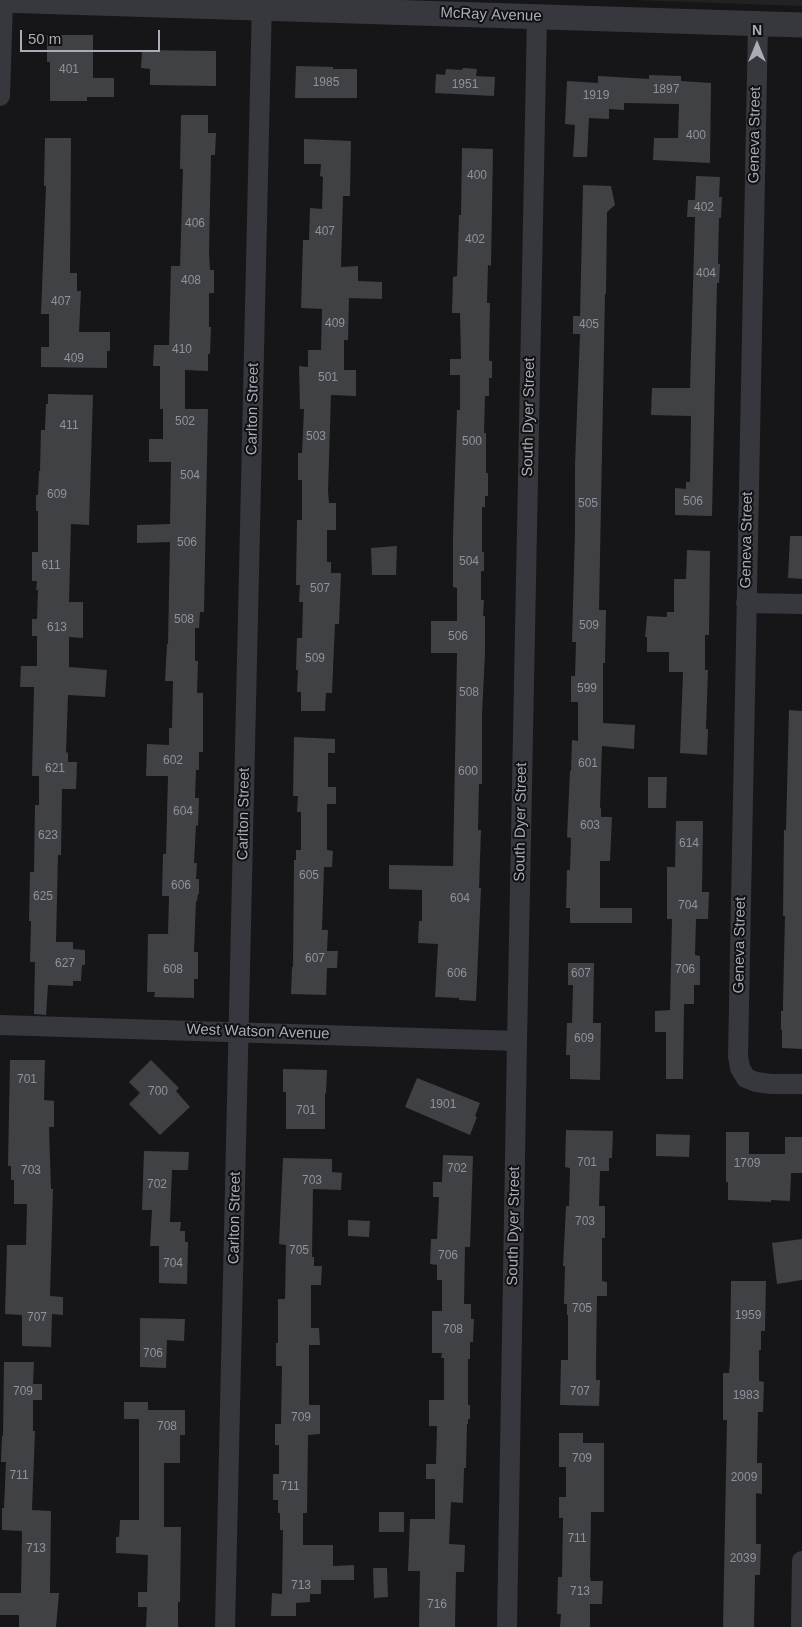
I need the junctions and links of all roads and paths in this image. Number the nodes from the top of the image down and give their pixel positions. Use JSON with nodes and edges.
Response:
{"nodes":[{"id":1,"x":1,"y":0,"type":"edge"},
{"id":2,"x":262,"y":4,"type":"edge"},
{"id":3,"x":537,"y":16,"type":"junction"},
{"id":4,"x":758,"y":23,"type":"junction"},
{"id":5,"x":802,"y":25,"type":"edge"},
{"id":6,"x":0,"y":96,"type":"edge"},
{"id":7,"x":746,"y":603,"type":"junction"},
{"id":8,"x":802,"y":604,"type":"edge"},
{"id":9,"x":0,"y":1025,"type":"edge"},
{"id":10,"x":239,"y":1032,"type":"junction"},
{"id":11,"x":517,"y":1041,"type":"junction"},
{"id":12,"x":802,"y":1084,"type":"edge"},
{"id":13,"x":802,"y":1561,"type":"edge"},
{"id":14,"x":225,"y":1627,"type":"edge"},
{"id":15,"x":507,"y":1627,"type":"edge"},
{"id":16,"x":800,"y":1627,"type":"edge"}],
"edges":[{"from":1,"to":2,"type":"street","name":"McRay Avenue"},
{"from":1,"to":6,"type":"street"},
{"from":2,"to":3,"type":"street","name":"McRay Avenue"},
{"from":2,"to":10,"type":"street","name":"Carlton Street"},
{"from":3,"to":4,"type":"street","name":"McRay Avenue"},
{"from":3,"to":11,"type":"street","name":"South Dyer Street"},
{"from":4,"to":5,"type":"street","name":"McRay Avenue"},
{"from":4,"to":7,"type":"street","name":"Geneva Street"},
{"from":7,"to":8,"type":"street"},
{"from":7,"to":12,"type":"street","name":"Geneva Street"},
{"from":9,"to":10,"type":"street","name":"West Watson Avenue"},
{"from":10,"to":11,"type":"street","name":"West Watson Avenue"},
{"from":10,"to":14,"type":"street","name":"Carlton Street"},
{"from":11,"to":15,"type":"street","name":"South Dyer Street"},
{"from":13,"to":16,"type":"street"}]}
